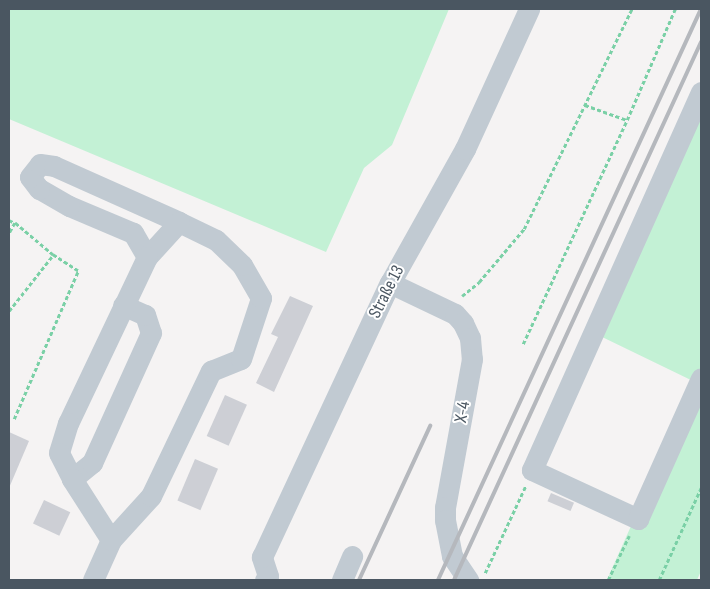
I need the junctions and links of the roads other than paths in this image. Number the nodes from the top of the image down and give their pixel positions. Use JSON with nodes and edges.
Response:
{"nodes":[{"id":1,"x":529,"y":9,"type":"edge"},
{"id":2,"x":701,"y":92,"type":"edge"},
{"id":3,"x":179,"y":222,"type":"junction"},
{"id":4,"x":147,"y":257,"type":"junction"},
{"id":5,"x":390,"y":283,"type":"junction"},
{"id":6,"x":123,"y":305,"type":"junction"},
{"id":7,"x":701,"y":378,"type":"edge"},
{"id":8,"x":72,"y":479,"type":"junction"},
{"id":9,"x":111,"y":540,"type":"junction"},
{"id":10,"x":352,"y":556,"type":"dead end"},
{"id":11,"x":271,"y":579,"type":"edge"},
{"id":12,"x":93,"y":580,"type":"edge"},
{"id":13,"x":342,"y":580,"type":"edge"},
{"id":14,"x":468,"y":580,"type":"edge"}],
"edges":[{"from":1,"to":5,"type":"street","name":"Straße 13"},
{"from":2,"to":7,"type":"street"},
{"from":3,"to":4,"type":"street"},
{"from":3,"to":4,"type":"street"},
{"from":3,"to":9,"type":"street"},
{"from":4,"to":6,"type":"street"},
{"from":5,"to":11,"type":"street","name":"Straße 13"},
{"from":5,"to":14,"type":"street","name":"X-4"},
{"from":6,"to":8,"type":"street"},
{"from":6,"to":8,"type":"street"},
{"from":8,"to":9,"type":"street"},
{"from":9,"to":12,"type":"street"},
{"from":10,"to":13,"type":"street"}]}
